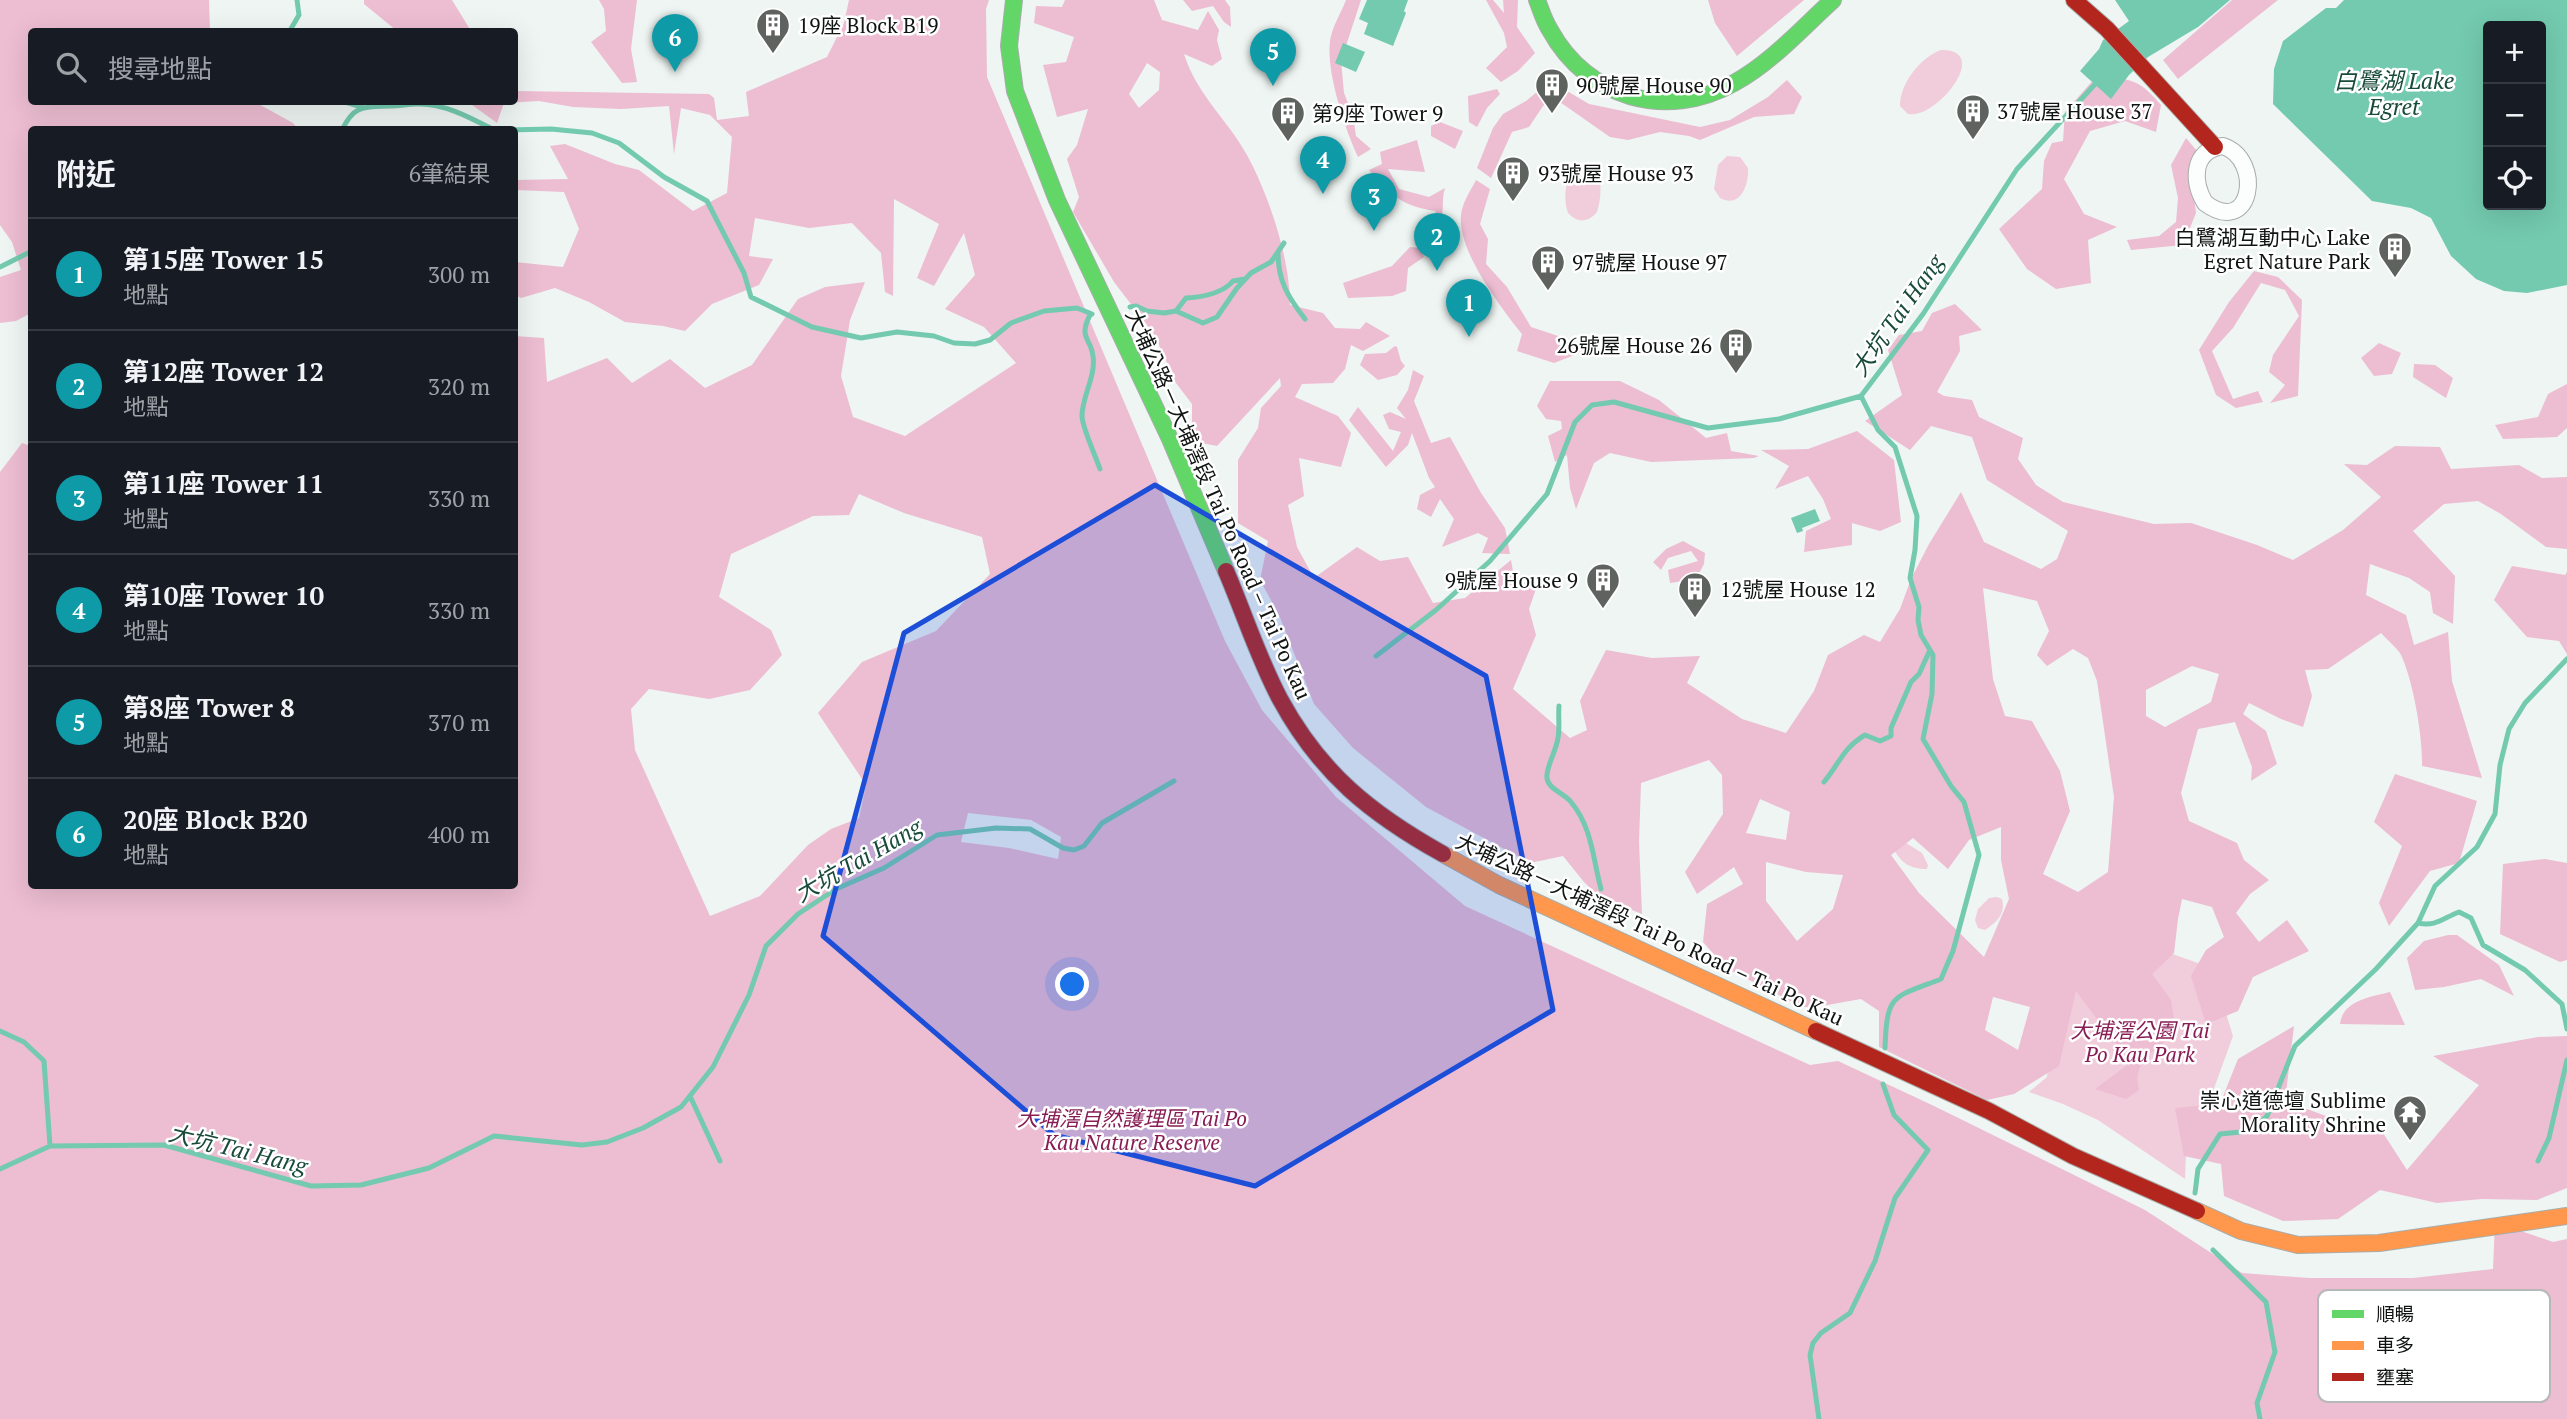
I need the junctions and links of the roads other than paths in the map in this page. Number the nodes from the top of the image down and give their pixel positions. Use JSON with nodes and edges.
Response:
{"nodes":[{"id":1,"x":1014,"y":0,"type":"edge"},
{"id":2,"x":1537,"y":0,"type":"edge"},
{"id":3,"x":1833,"y":0,"type":"edge"},
{"id":4,"x":2074,"y":0,"type":"edge"},
{"id":5,"x":2215,"y":147,"type":"dead end"},
{"id":6,"x":2567,"y":1216,"type":"edge"}],
"edges":[{"from":1,"to":6,"type":"main road","name":"大埔公路－大埔滘段 Tai Po Road – Tai Po Kau"},
{"from":2,"to":3,"type":"main road"},
{"from":4,"to":5,"type":"main road"}]}
